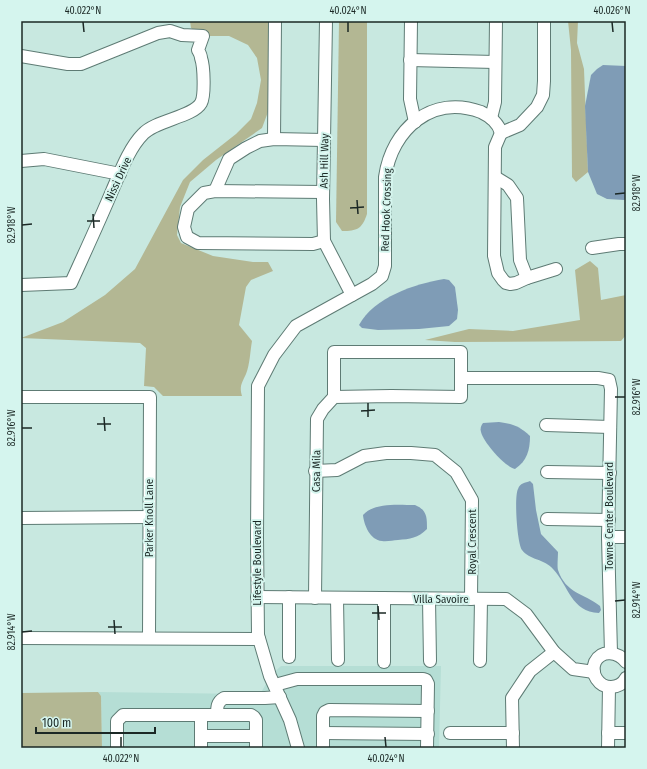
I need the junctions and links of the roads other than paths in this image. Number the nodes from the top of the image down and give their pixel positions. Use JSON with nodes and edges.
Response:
{"nodes":[{"id":1,"x":275,"y":21,"type":"edge"},
{"id":2,"x":326,"y":21,"type":"edge"},
{"id":3,"x":411,"y":21,"type":"edge"},
{"id":4,"x":496,"y":21,"type":"edge"},
{"id":5,"x":544,"y":21,"type":"edge"},
{"id":6,"x":21,"y":56,"type":"edge"},
{"id":7,"x":410,"y":60,"type":"junction"},
{"id":8,"x":495,"y":62,"type":"junction"},
{"id":9,"x":491,"y":118,"type":"junction"},
{"id":10,"x":415,"y":122,"type":"junction"},
{"id":11,"x":501,"y":133,"type":"junction"},
{"id":12,"x":274,"y":139,"type":"junction"},
{"id":13,"x":324,"y":140,"type":"junction"},
{"id":14,"x":21,"y":161,"type":"edge"},
{"id":15,"x":120,"y":174,"type":"junction"},
{"id":16,"x":495,"y":177,"type":"junction"},
{"id":17,"x":209,"y":192,"type":"junction"},
{"id":18,"x":323,"y":192,"type":"junction"},
{"id":19,"x":324,"y":242,"type":"junction"},
{"id":20,"x":626,"y":244,"type":"edge"},
{"id":21,"x":592,"y":248,"type":"dead end"},
{"id":22,"x":556,"y":269,"type":"dead end"},
{"id":23,"x":527,"y":278,"type":"junction"},
{"id":24,"x":21,"y":284,"type":"edge"},
{"id":25,"x":352,"y":295,"type":"junction"},
{"id":26,"x":461,"y":378,"type":"junction"},
{"id":27,"x":21,"y":397,"type":"edge"},
{"id":28,"x":334,"y":397,"type":"junction"},
{"id":29,"x":546,"y":425,"type":"dead end"},
{"id":30,"x":610,"y":427,"type":"junction"},
{"id":31,"x":315,"y":471,"type":"junction"},
{"id":32,"x":547,"y":472,"type":"dead end"},
{"id":33,"x":610,"y":473,"type":"junction"},
{"id":34,"x":149,"y":517,"type":"junction"},
{"id":35,"x":21,"y":518,"type":"edge"},
{"id":36,"x":547,"y":519,"type":"dead end"},
{"id":37,"x":609,"y":520,"type":"junction"},
{"id":38,"x":608,"y":537,"type":"junction"},
{"id":39,"x":626,"y":537,"type":"edge"},
{"id":40,"x":257,"y":597,"type":"junction"},
{"id":41,"x":289,"y":597,"type":"junction"},
{"id":42,"x":315,"y":598,"type":"junction"},
{"id":43,"x":337,"y":598,"type":"junction"},
{"id":44,"x":384,"y":598,"type":"junction"},
{"id":45,"x":429,"y":599,"type":"junction"},
{"id":46,"x":476,"y":599,"type":"junction"},
{"id":47,"x":21,"y":638,"type":"edge"},
{"id":48,"x":149,"y":638,"type":"junction"},
{"id":49,"x":259,"y":639,"type":"junction"},
{"id":50,"x":554,"y":652,"type":"junction"},
{"id":51,"x":611,"y":653,"type":"junction"},
{"id":52,"x":289,"y":656,"type":"dead end"},
{"id":53,"x":338,"y":660,"type":"dead end"},
{"id":54,"x":430,"y":661,"type":"dead end"},
{"id":55,"x":480,"y":661,"type":"dead end"},
{"id":56,"x":384,"y":662,"type":"dead end"},
{"id":57,"x":626,"y":662,"type":"edge"},
{"id":58,"x":594,"y":672,"type":"junction"},
{"id":59,"x":620,"y":684,"type":"edge"},
{"id":60,"x":274,"y":685,"type":"junction"},
{"id":61,"x":280,"y":697,"type":"junction"},
{"id":62,"x":428,"y":711,"type":"junction"},
{"id":63,"x":201,"y":715,"type":"junction"},
{"id":64,"x":217,"y":715,"type":"junction"},
{"id":65,"x":323,"y":733,"type":"junction"},
{"id":66,"x":450,"y":733,"type":"dead end"},
{"id":67,"x":513,"y":733,"type":"junction"},
{"id":68,"x":608,"y":733,"type":"junction"},
{"id":69,"x":626,"y":733,"type":"edge"},
{"id":70,"x":428,"y":734,"type":"junction"},
{"id":71,"x":201,"y":742,"type":"edge"},
{"id":72,"x":234,"y":742,"type":"edge"},
{"id":73,"x":256,"y":742,"type":"edge"},
{"id":74,"x":117,"y":748,"type":"edge"},
{"id":75,"x":298,"y":748,"type":"edge"},
{"id":76,"x":324,"y":748,"type":"edge"},
{"id":77,"x":427,"y":748,"type":"edge"},
{"id":78,"x":513,"y":748,"type":"edge"},
{"id":79,"x":608,"y":748,"type":"edge"}],
"edges":[{"from":1,"to":12,"type":"street"},
{"from":2,"to":13,"type":"street","name":"Ash Hill Way"},
{"from":3,"to":7,"type":"street"},
{"from":4,"to":8,"type":"street"},
{"from":5,"to":11,"type":"street"},
{"from":6,"to":15,"type":"street","name":"Nissi Drive"},
{"from":7,"to":8,"type":"street"},
{"from":7,"to":10,"type":"street"},
{"from":8,"to":9,"type":"street"},
{"from":9,"to":10,"type":"street","name":"Red Hook Crossing"},
{"from":9,"to":11,"type":"street"},
{"from":10,"to":25,"type":"street","name":"Red Hook Crossing"},
{"from":11,"to":16,"type":"street"},
{"from":12,"to":13,"type":"street"},
{"from":12,"to":17,"type":"street"},
{"from":13,"to":18,"type":"street","name":"Ash Hill Way"},
{"from":14,"to":15,"type":"street"},
{"from":15,"to":24,"type":"street","name":"Nissi Drive"},
{"from":16,"to":23,"type":"street"},
{"from":16,"to":23,"type":"street"},
{"from":17,"to":18,"type":"street"},
{"from":17,"to":19,"type":"street"},
{"from":18,"to":19,"type":"street","name":"Ash Hill Way"},
{"from":19,"to":25,"type":"street","name":"Ash Hill Way"},
{"from":20,"to":21,"type":"street"},
{"from":22,"to":23,"type":"street"},
{"from":25,"to":40,"type":"street","name":"Lifestyle Boulevard"},
{"from":26,"to":28,"type":"street"},
{"from":26,"to":28,"type":"street"},
{"from":26,"to":30,"type":"street","name":"Towne Center Boulevard"},
{"from":27,"to":34,"type":"street","name":"Parker Knoll Lane"},
{"from":28,"to":31,"type":"street","name":"Casa Mila"},
{"from":29,"to":30,"type":"street"},
{"from":30,"to":33,"type":"street","name":"Towne Center Boulevard"},
{"from":31,"to":42,"type":"street","name":"Casa Mila"},
{"from":31,"to":46,"type":"street","name":"Royal Crescent"},
{"from":32,"to":33,"type":"street"},
{"from":33,"to":37,"type":"street","name":"Towne Center Boulevard"},
{"from":34,"to":35,"type":"street"},
{"from":34,"to":48,"type":"street","name":"Parker Knoll Lane"},
{"from":36,"to":37,"type":"street"},
{"from":37,"to":38,"type":"street","name":"Towne Center Boulevard"},
{"from":38,"to":39,"type":"street"},
{"from":38,"to":51,"type":"street","name":"Towne Center Boulevard"},
{"from":40,"to":41,"type":"street","name":"Villa Savoire"},
{"from":40,"to":49,"type":"street","name":"Lifestyle Boulevard"},
{"from":41,"to":42,"type":"street","name":"Villa Savoire"},
{"from":41,"to":52,"type":"street"},
{"from":42,"to":43,"type":"street","name":"Villa Savoire"},
{"from":43,"to":44,"type":"street","name":"Villa Savoire"},
{"from":43,"to":53,"type":"street"},
{"from":44,"to":45,"type":"street","name":"Villa Savoire"},
{"from":44,"to":56,"type":"street"},
{"from":45,"to":46,"type":"street","name":"Villa Savoire"},
{"from":45,"to":54,"type":"street"},
{"from":46,"to":50,"type":"street","name":"Villa Savoire"},
{"from":46,"to":55,"type":"street","name":"Royal Crescent"},
{"from":47,"to":48,"type":"street"},
{"from":48,"to":49,"type":"street"},
{"from":49,"to":60,"type":"street","name":"Lifestyle Boulevard"},
{"from":50,"to":58,"type":"street","name":"Villa Savoire"},
{"from":50,"to":67,"type":"street"},
{"from":51,"to":57,"type":"street"},
{"from":51,"to":58,"type":"street"},
{"from":58,"to":59,"type":"street"},
{"from":59,"to":68,"type":"street"},
{"from":60,"to":61,"type":"street","name":"Lifestyle Boulevard"},
{"from":60,"to":62,"type":"street"},
{"from":61,"to":64,"type":"street"},
{"from":61,"to":75,"type":"street","name":"Lifestyle Boulevard"},
{"from":62,"to":65,"type":"street"},
{"from":62,"to":70,"type":"street"},
{"from":63,"to":64,"type":"street"},
{"from":63,"to":71,"type":"street"},
{"from":63,"to":74,"type":"street"},
{"from":64,"to":73,"type":"street"},
{"from":65,"to":70,"type":"street"},
{"from":65,"to":76,"type":"street"},
{"from":66,"to":67,"type":"street"},
{"from":67,"to":78,"type":"street"},
{"from":68,"to":69,"type":"street"},
{"from":68,"to":79,"type":"street"},
{"from":70,"to":77,"type":"street"},
{"from":71,"to":72,"type":"street"},
{"from":72,"to":73,"type":"street"}]}
